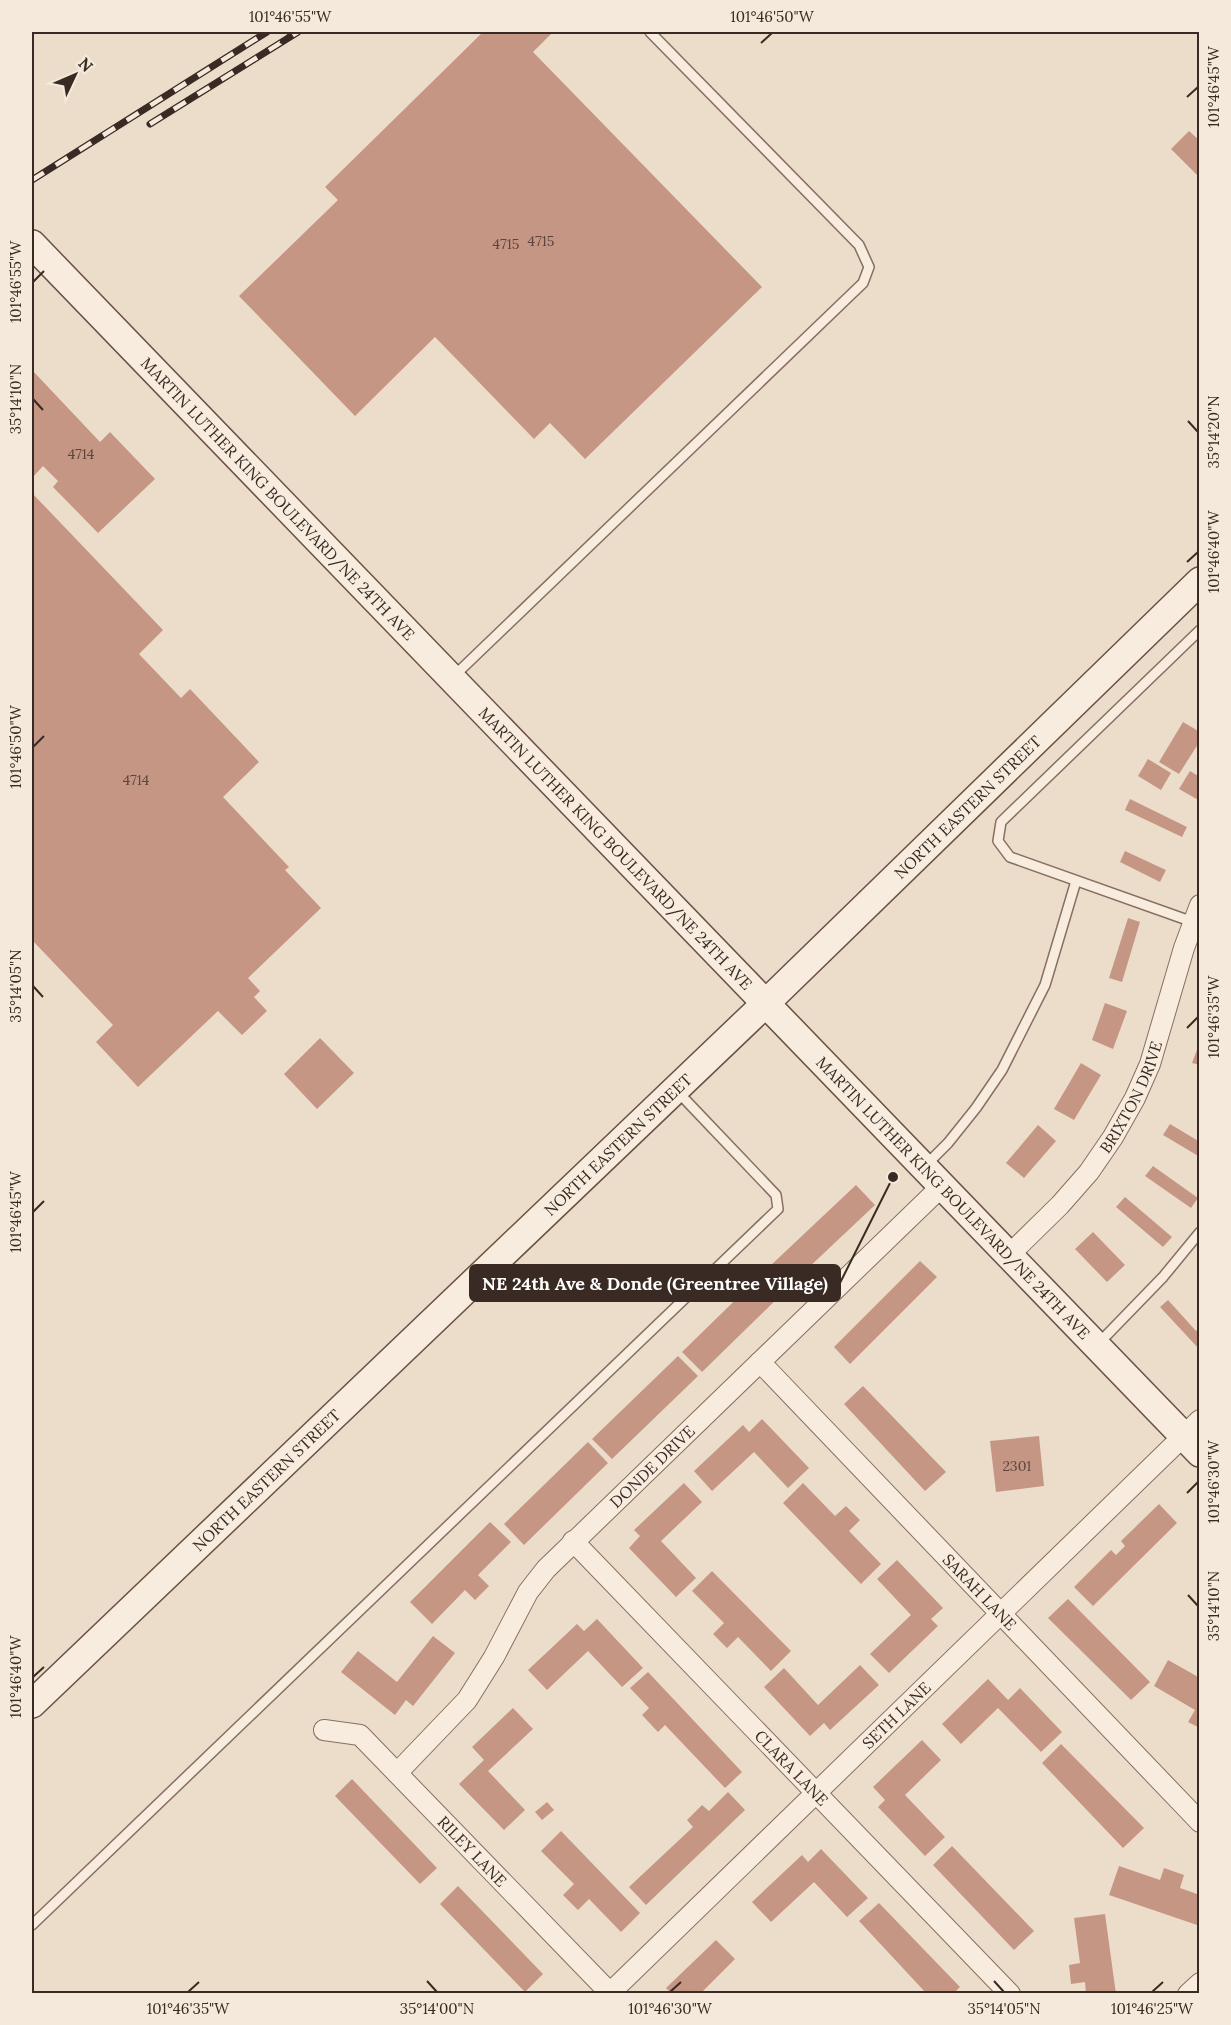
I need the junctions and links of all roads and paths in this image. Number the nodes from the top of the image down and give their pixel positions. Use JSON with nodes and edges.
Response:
{"nodes":[{"id":1,"x":650,"y":32,"type":"edge"},
{"id":2,"x":32,"y":244,"type":"edge"},
{"id":3,"x":1200,"y":581,"type":"edge"},
{"id":4,"x":1200,"y":630,"type":"edge"},
{"id":5,"x":452,"y":678,"type":"junction"},
{"id":6,"x":1076,"y":881,"type":"junction"},
{"id":7,"x":1196,"y":914,"type":"edge"},
{"id":8,"x":766,"y":1003,"type":"junction"},
{"id":9,"x":675,"y":1089,"type":"junction"},
{"id":10,"x":933,"y":1176,"type":"junction"},
{"id":11,"x":1200,"y":1232,"type":"edge"},
{"id":12,"x":1009,"y":1255,"type":"junction"},
{"id":13,"x":1096,"y":1346,"type":"junction"},
{"id":14,"x":759,"y":1362,"type":"junction"},
{"id":15,"x":1194,"y":1436,"type":"edge"},
{"id":16,"x":573,"y":1541,"type":"junction"},
{"id":17,"x":999,"y":1614,"type":"junction"},
{"id":18,"x":32,"y":1704,"type":"edge"},
{"id":19,"x":324,"y":1730,"type":"dead end"},
{"id":20,"x":397,"y":1773,"type":"junction"},
{"id":21,"x":816,"y":1792,"type":"junction"},
{"id":22,"x":1200,"y":1822,"type":"edge"},
{"id":23,"x":32,"y":1925,"type":"edge"},
{"id":24,"x":1200,"y":1983,"type":"edge"},
{"id":25,"x":610,"y":1993,"type":"edge"},
{"id":26,"x":1010,"y":1994,"type":"edge"},
{"id":27,"x":1188,"y":1994,"type":"edge"}],
"edges":[{"from":1,"to":5,"type":"lane"},
{"from":2,"to":5,"type":"main road","name":"MARTIN LUTHER KING BOULEVARD/NE 24TH AVE"},
{"from":3,"to":8,"type":"main road","name":"NORTH EASTERN STREET"},
{"from":4,"to":6,"type":"lane"},
{"from":5,"to":8,"type":"main road","name":"MARTIN LUTHER KING BOULEVARD/NE 24TH AVE"},
{"from":6,"to":7,"type":"lane"},
{"from":6,"to":10,"type":"lane"},
{"from":7,"to":12,"type":"street","name":"BRIXTON DRIVE"},
{"from":8,"to":9,"type":"main road","name":"NORTH EASTERN STREET"},
{"from":8,"to":10,"type":"main road","name":"MARTIN LUTHER KING BOULEVARD/NE 24TH AVE"},
{"from":9,"to":18,"type":"main road","name":"NORTH EASTERN STREET"},
{"from":9,"to":23,"type":"lane"},
{"from":10,"to":12,"type":"main road","name":"MARTIN LUTHER KING BOULEVARD/NE 24TH AVE"},
{"from":10,"to":14,"type":"street","name":"DONDE DRIVE"},
{"from":11,"to":13,"type":"lane"},
{"from":12,"to":13,"type":"main road","name":"MARTIN LUTHER KING BOULEVARD/NE 24TH AVE"},
{"from":13,"to":15,"type":"main road","name":"MARTIN LUTHER KING BOULEVARD/NE 24TH AVE"},
{"from":14,"to":16,"type":"street","name":"DONDE DRIVE"},
{"from":14,"to":17,"type":"street","name":"SARAH LANE"},
{"from":15,"to":17,"type":"street","name":"SETH LANE"},
{"from":16,"to":20,"type":"street","name":"DONDE DRIVE"},
{"from":16,"to":21,"type":"street","name":"CLARA LANE"},
{"from":17,"to":21,"type":"street","name":"SETH LANE"},
{"from":17,"to":22,"type":"street","name":"SARAH LANE"},
{"from":19,"to":20,"type":"street","name":"RILEY LANE"},
{"from":20,"to":25,"type":"street","name":"RILEY LANE"},
{"from":21,"to":25,"type":"street","name":"SETH LANE"},
{"from":21,"to":26,"type":"street","name":"CLARA LANE"},
{"from":24,"to":27,"type":"street"}]}
